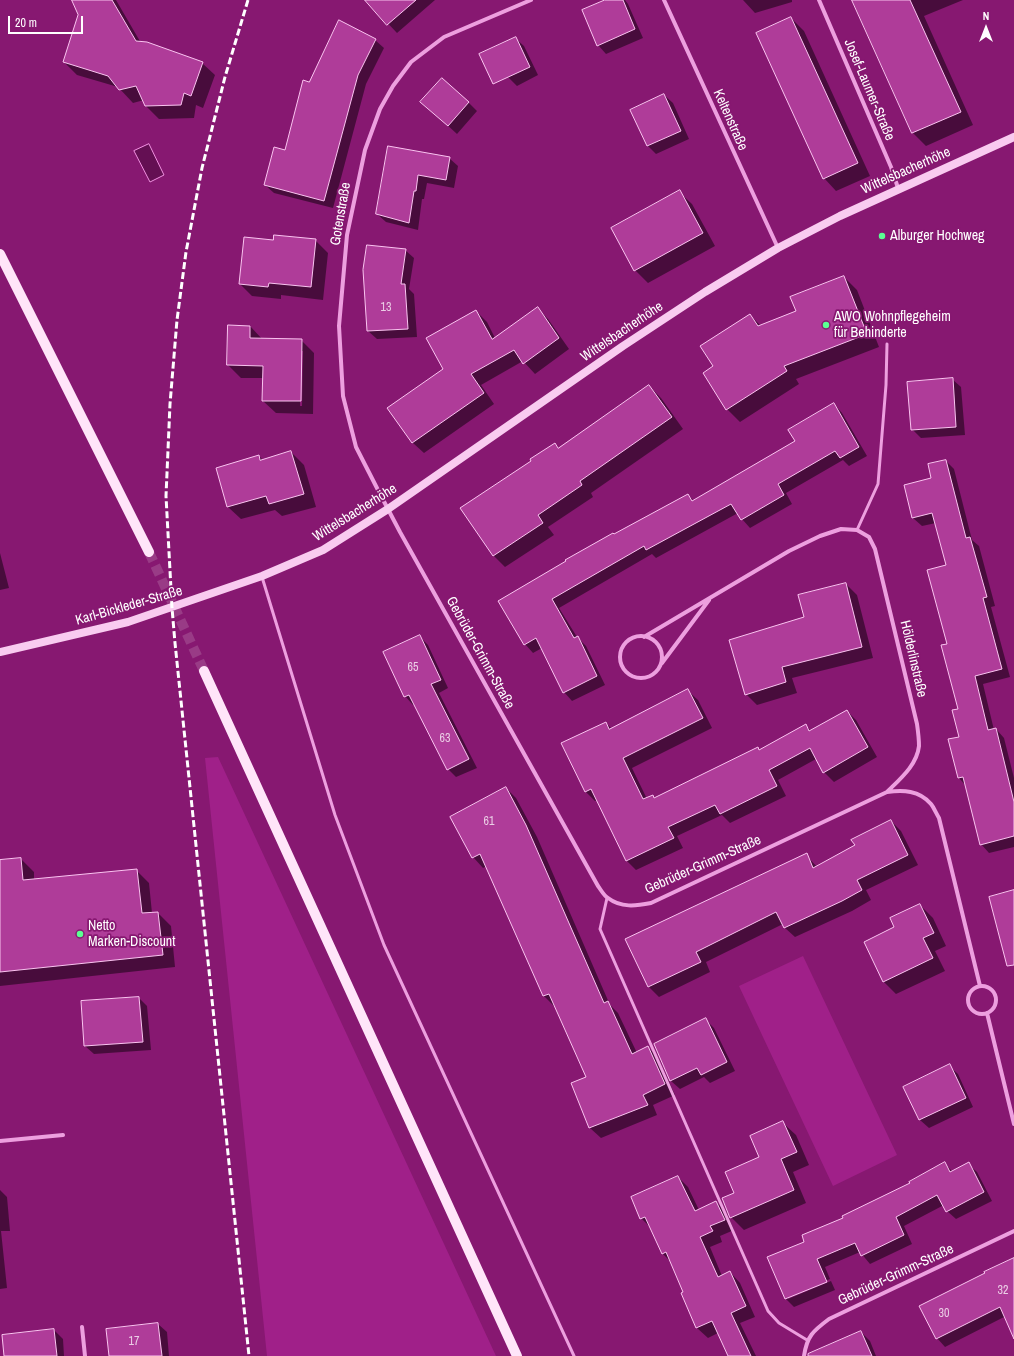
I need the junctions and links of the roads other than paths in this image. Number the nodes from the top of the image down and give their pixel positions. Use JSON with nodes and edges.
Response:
{"nodes":[{"id":1,"x":531,"y":0,"type":"edge"},
{"id":2,"x":664,"y":0,"type":"edge"},
{"id":3,"x":819,"y":0,"type":"edge"},
{"id":4,"x":1014,"y":137,"type":"edge"},
{"id":5,"x":898,"y":188,"type":"junction"},
{"id":6,"x":778,"y":248,"type":"junction"},
{"id":7,"x":0,"y":254,"type":"edge"},
{"id":8,"x":887,"y":344,"type":"dead end"},
{"id":9,"x":388,"y":509,"type":"junction"},
{"id":10,"x":857,"y":530,"type":"junction"},
{"id":11,"x":149,"y":552,"type":"tunnel mouth"},
{"id":12,"x":262,"y":576,"type":"junction"},
{"id":13,"x":710,"y":598,"type":"junction"},
{"id":14,"x":644,"y":637,"type":"junction"},
{"id":15,"x":0,"y":652,"type":"edge"},
{"id":16,"x":661,"y":665,"type":"junction"},
{"id":17,"x":204,"y":671,"type":"tunnel mouth"},
{"id":18,"x":887,"y":792,"type":"junction"},
{"id":19,"x":607,"y":898,"type":"junction"},
{"id":20,"x":980,"y":986,"type":"junction"},
{"id":21,"x":988,"y":1013,"type":"junction"},
{"id":22,"x":1014,"y":1124,"type":"edge"},
{"id":23,"x":63,"y":1135,"type":"dead end"},
{"id":24,"x":0,"y":1140,"type":"edge"},
{"id":25,"x":1014,"y":1231,"type":"edge"},
{"id":26,"x":82,"y":1327,"type":"dead end"},
{"id":27,"x":807,"y":1340,"type":"junction"},
{"id":28,"x":85,"y":1356,"type":"edge"},
{"id":29,"x":517,"y":1356,"type":"edge"},
{"id":30,"x":574,"y":1356,"type":"edge"},
{"id":31,"x":804,"y":1356,"type":"edge"}],
"edges":[{"from":1,"to":9,"type":"street","name":"Gotenstraße"},
{"from":2,"to":6,"type":"street","name":"Keltenstraße"},
{"from":3,"to":5,"type":"street","name":"Josef-Laumer-Straße"},
{"from":4,"to":5,"type":"street","name":"Wittelsbacherhöhe"},
{"from":5,"to":6,"type":"street","name":"Wittelsbacherhöhe"},
{"from":6,"to":9,"type":"street","name":"Wittelsbacherhöhe"},
{"from":7,"to":11,"type":"main road"},
{"from":8,"to":10,"type":"lane"},
{"from":9,"to":12,"type":"street","name":"Wittelsbacherhöhe"},
{"from":9,"to":19,"type":"street","name":"Gebrüder-Grimm-Straße"},
{"from":10,"to":13,"type":"street"},
{"from":10,"to":18,"type":"street","name":"Hölderlinstraße"},
{"from":12,"to":15,"type":"street","name":"Karl-Bickleder-Straße"},
{"from":12,"to":30,"type":"lane"},
{"from":13,"to":14,"type":"street"},
{"from":13,"to":16,"type":"street"},
{"from":14,"to":16,"type":"street"},
{"from":14,"to":16,"type":"street"},
{"from":17,"to":29,"type":"main road"},
{"from":18,"to":19,"type":"street","name":"Gebrüder-Grimm-Straße"},
{"from":18,"to":20,"type":"street","name":"Gebrüder-Grimm-Straße"},
{"from":19,"to":27,"type":"lane"},
{"from":20,"to":21,"type":"street"},
{"from":20,"to":21,"type":"street"},
{"from":21,"to":22,"type":"street"},
{"from":23,"to":24,"type":"street"},
{"from":25,"to":27,"type":"street","name":"Gebrüder-Grimm-Straße"},
{"from":26,"to":28,"type":"street"},
{"from":27,"to":31,"type":"street"}]}
